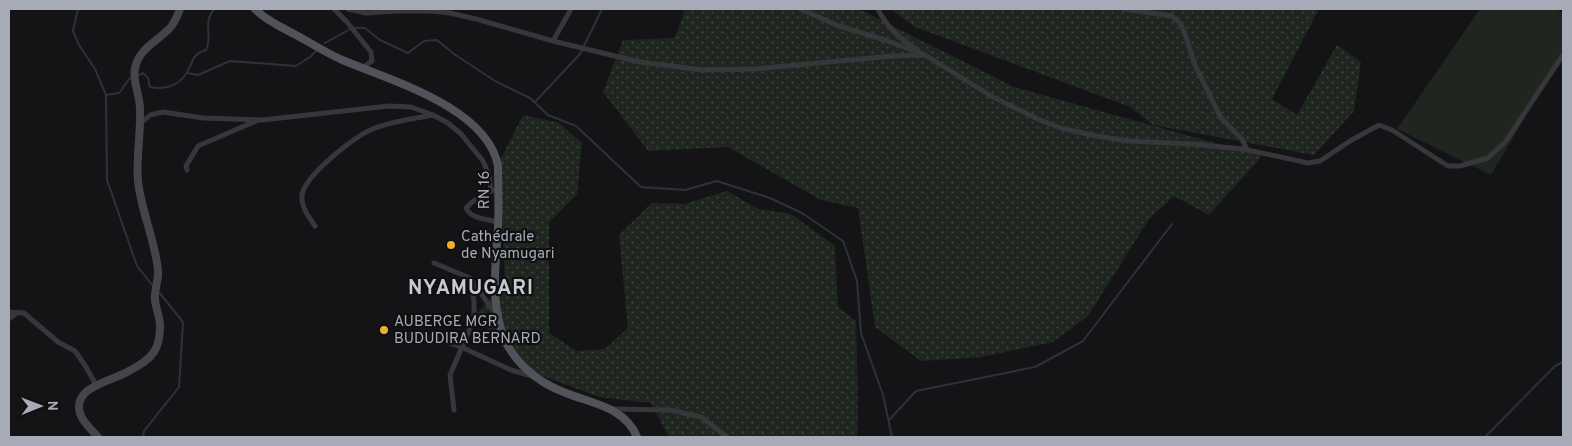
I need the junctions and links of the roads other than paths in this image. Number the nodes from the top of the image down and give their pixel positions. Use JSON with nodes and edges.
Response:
{"nodes":[{"id":1,"x":180,"y":9,"type":"edge"},
{"id":2,"x":255,"y":9,"type":"edge"},
{"id":3,"x":334,"y":9,"type":"edge"},
{"id":4,"x":348,"y":9,"type":"edge"},
{"id":5,"x":571,"y":9,"type":"edge"},
{"id":6,"x":801,"y":9,"type":"edge"},
{"id":7,"x":878,"y":9,"type":"edge"},
{"id":8,"x":1125,"y":9,"type":"edge"},
{"id":9,"x":553,"y":41,"type":"junction"},
{"id":10,"x":925,"y":55,"type":"junction"},
{"id":11,"x":1563,"y":55,"type":"edge"},
{"id":12,"x":362,"y":68,"type":"junction"},
{"id":13,"x":433,"y":115,"type":"junction"},
{"id":14,"x":259,"y":120,"type":"junction"},
{"id":15,"x":140,"y":124,"type":"junction"},
{"id":16,"x":1247,"y":149,"type":"junction"},
{"id":17,"x":187,"y":170,"type":"dead end"},
{"id":18,"x":495,"y":189,"type":"junction"},
{"id":19,"x":498,"y":222,"type":"junction"},
{"id":20,"x":315,"y":226,"type":"dead end"},
{"id":21,"x":434,"y":262,"type":"dead end"},
{"id":22,"x":470,"y":278,"type":"junction"},
{"id":23,"x":9,"y":312,"type":"edge"},
{"id":24,"x":17,"y":312,"type":"junction"},
{"id":25,"x":498,"y":316,"type":"junction"},
{"id":26,"x":9,"y":319,"type":"edge"},
{"id":27,"x":404,"y":336,"type":"dead end"},
{"id":28,"x":461,"y":347,"type":"junction"},
{"id":29,"x":535,"y":377,"type":"junction"},
{"id":30,"x":96,"y":385,"type":"junction"},
{"id":31,"x":454,"y":410,"type":"dead end"},
{"id":32,"x":613,"y":410,"type":"junction"},
{"id":33,"x":98,"y":437,"type":"edge"},
{"id":34,"x":636,"y":437,"type":"edge"},
{"id":35,"x":727,"y":437,"type":"edge"}],
"edges":[{"from":1,"to":15,"type":"main road"},
{"from":2,"to":12,"type":"main road","name":"RN 16","number":"RN 16"},
{"from":3,"to":12,"type":"street"},
{"from":4,"to":9,"type":"street"},
{"from":5,"to":9,"type":"street"},
{"from":6,"to":10,"type":"street"},
{"from":7,"to":10,"type":"street"},
{"from":8,"to":16,"type":"street"},
{"from":9,"to":10,"type":"street"},
{"from":10,"to":16,"type":"street"},
{"from":11,"to":16,"type":"street"},
{"from":12,"to":18,"type":"main road","name":"RN 16","number":"RN 16"},
{"from":13,"to":14,"type":"street"},
{"from":13,"to":18,"type":"street"},
{"from":13,"to":20,"type":"street"},
{"from":14,"to":15,"type":"street"},
{"from":14,"to":17,"type":"street"},
{"from":15,"to":30,"type":"main road"},
{"from":18,"to":19,"type":"main road","name":"RN 16","number":"RN 16"},
{"from":18,"to":19,"type":"street"},
{"from":19,"to":25,"type":"main road","name":"RN 16","number":"RN 16"},
{"from":21,"to":22,"type":"street"},
{"from":22,"to":25,"type":"street"},
{"from":22,"to":28,"type":"street"},
{"from":23,"to":24,"type":"street"},
{"from":24,"to":26,"type":"street"},
{"from":24,"to":30,"type":"street"},
{"from":25,"to":29,"type":"main road","name":"RN 16","number":"RN 16"},
{"from":27,"to":28,"type":"street"},
{"from":28,"to":29,"type":"street"},
{"from":28,"to":31,"type":"street"},
{"from":29,"to":32,"type":"main road","name":"RN 16","number":"RN 16"},
{"from":30,"to":33,"type":"main road"},
{"from":32,"to":34,"type":"main road","name":"RN 16","number":"RN 16"},
{"from":32,"to":35,"type":"street"}]}
